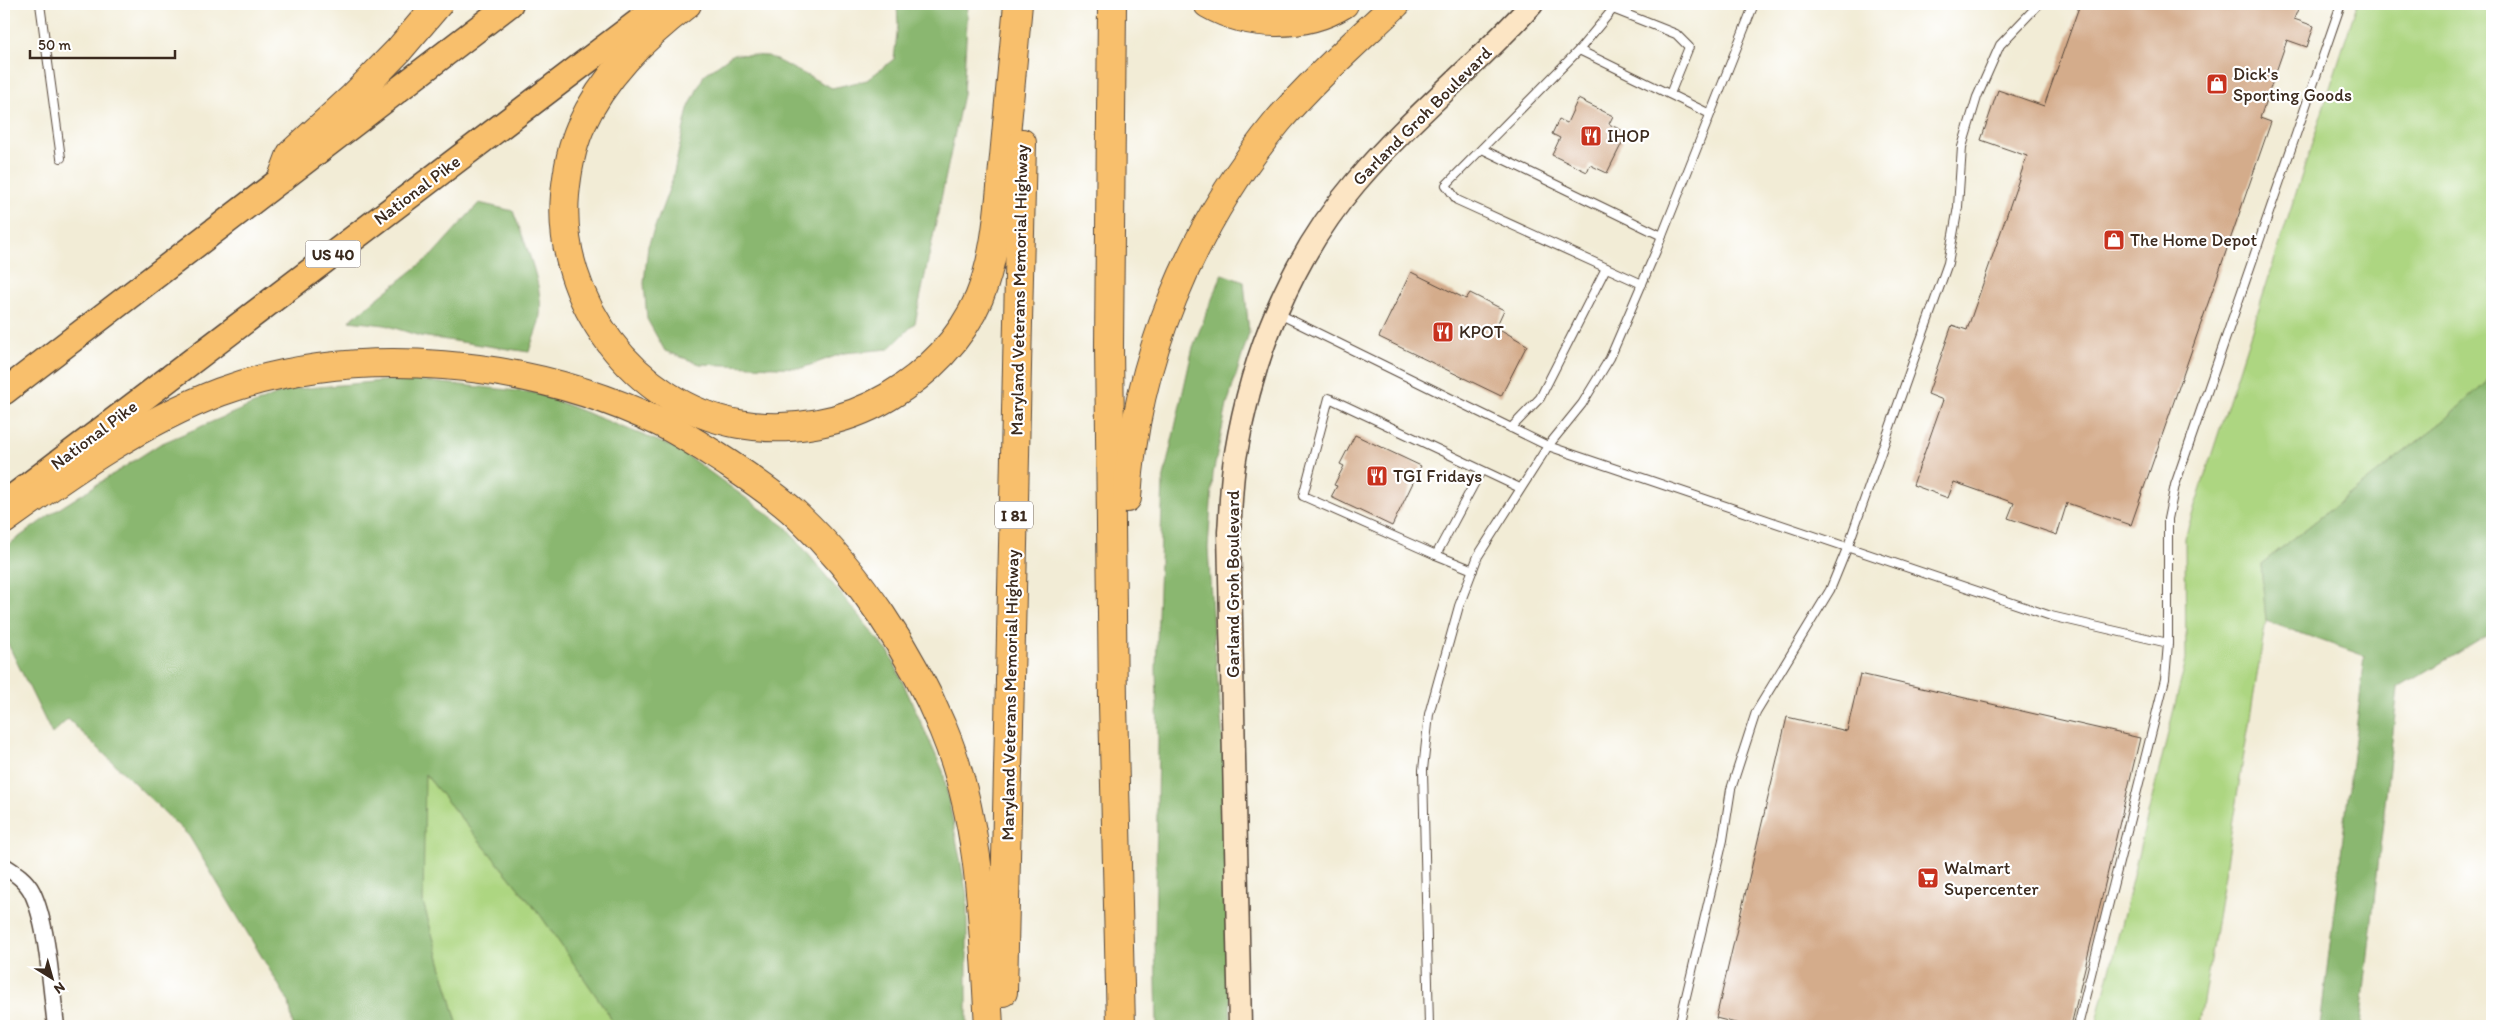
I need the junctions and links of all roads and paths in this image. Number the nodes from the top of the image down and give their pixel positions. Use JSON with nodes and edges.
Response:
{"nodes":[{"id":1,"x":40,"y":4,"type":"edge"},
{"id":2,"x":438,"y":4,"type":"edge"},
{"id":3,"x":510,"y":4,"type":"edge"},
{"id":4,"x":662,"y":4,"type":"edge"},
{"id":5,"x":687,"y":4,"type":"edge"},
{"id":6,"x":1018,"y":4,"type":"edge"},
{"id":7,"x":1025,"y":4,"type":"edge"},
{"id":8,"x":1112,"y":4,"type":"edge"},
{"id":9,"x":1208,"y":4,"type":"edge"},
{"id":10,"x":1344,"y":4,"type":"edge"},
{"id":11,"x":1396,"y":4,"type":"edge"},
{"id":12,"x":1532,"y":4,"type":"edge"},
{"id":13,"x":1754,"y":4,"type":"edge"},
{"id":14,"x":2039,"y":4,"type":"edge"},
{"id":15,"x":2341,"y":4,"type":"edge"},
{"id":16,"x":1579,"y":50,"type":"junction"},
{"id":17,"x":1670,"y":94,"type":"junction"},
{"id":18,"x":1710,"y":114,"type":"junction"},
{"id":19,"x":1482,"y":149,"type":"junction"},
{"id":20,"x":61,"y":158,"type":"dead end"},
{"id":21,"x":282,"y":178,"type":"junction"},
{"id":22,"x":1662,"y":236,"type":"junction"},
{"id":23,"x":1606,"y":268,"type":"junction"},
{"id":24,"x":1642,"y":284,"type":"junction"},
{"id":25,"x":1275,"y":313,"type":"junction"},
{"id":26,"x":4,"y":392,"type":"edge"},
{"id":27,"x":1511,"y":428,"type":"junction"},
{"id":28,"x":1548,"y":446,"type":"junction"},
{"id":29,"x":1482,"y":471,"type":"junction"},
{"id":30,"x":1520,"y":488,"type":"junction"},
{"id":31,"x":4,"y":504,"type":"edge"},
{"id":32,"x":4,"y":520,"type":"edge"},
{"id":33,"x":1848,"y":546,"type":"junction"},
{"id":34,"x":1436,"y":555,"type":"junction"},
{"id":35,"x":1473,"y":570,"type":"junction"},
{"id":36,"x":2168,"y":643,"type":"junction"},
{"id":37,"x":1113,"y":704,"type":"junction"},
{"id":38,"x":4,"y":866,"type":"edge"},
{"id":39,"x":56,"y":1026,"type":"edge"},
{"id":40,"x":989,"y":1026,"type":"edge"},
{"id":41,"x":1002,"y":1026,"type":"edge"},
{"id":42,"x":1121,"y":1026,"type":"edge"},
{"id":43,"x":1240,"y":1026,"type":"edge"},
{"id":44,"x":1429,"y":1026,"type":"edge"},
{"id":45,"x":1679,"y":1026,"type":"edge"},
{"id":46,"x":2078,"y":1026,"type":"edge"}],
"edges":[{"from":1,"to":20,"type":"lane"},
{"from":2,"to":21,"type":"highway"},
{"from":3,"to":21,"type":"main road"},
{"from":4,"to":31,"type":"main road","name":"National Pike","number":"US 40"},
{"from":5,"to":6,"type":"highway"},
{"from":7,"to":41,"type":"highway","name":"Maryland Veterans Memorial Highway","number":"I 81"},
{"from":8,"to":37,"type":"highway"},
{"from":9,"to":10,"type":"highway"},
{"from":11,"to":37,"type":"highway"},
{"from":12,"to":25,"type":"street","name":"Garland Groh Boulevard"},
{"from":13,"to":18,"type":"lane"},
{"from":14,"to":33,"type":"lane"},
{"from":15,"to":36,"type":"lane"},
{"from":16,"to":17,"type":"lane"},
{"from":16,"to":17,"type":"lane"},
{"from":16,"to":19,"type":"lane"},
{"from":17,"to":18,"type":"lane"},
{"from":18,"to":22,"type":"lane"},
{"from":19,"to":22,"type":"lane"},
{"from":19,"to":23,"type":"lane"},
{"from":21,"to":26,"type":"main road"},
{"from":22,"to":24,"type":"lane"},
{"from":23,"to":24,"type":"lane"},
{"from":23,"to":27,"type":"lane"},
{"from":24,"to":28,"type":"lane"},
{"from":25,"to":27,"type":"lane"},
{"from":25,"to":43,"type":"street","name":"Garland Groh Boulevard"},
{"from":27,"to":28,"type":"lane"},
{"from":28,"to":30,"type":"lane"},
{"from":28,"to":33,"type":"lane"},
{"from":29,"to":30,"type":"lane"},
{"from":29,"to":34,"type":"lane"},
{"from":29,"to":34,"type":"lane"},
{"from":30,"to":35,"type":"lane"},
{"from":32,"to":40,"type":"highway"},
{"from":33,"to":36,"type":"lane"},
{"from":33,"to":45,"type":"lane"},
{"from":34,"to":35,"type":"lane"},
{"from":35,"to":44,"type":"lane"},
{"from":36,"to":46,"type":"lane"},
{"from":37,"to":42,"type":"highway"},
{"from":38,"to":39,"type":"street"}]}
